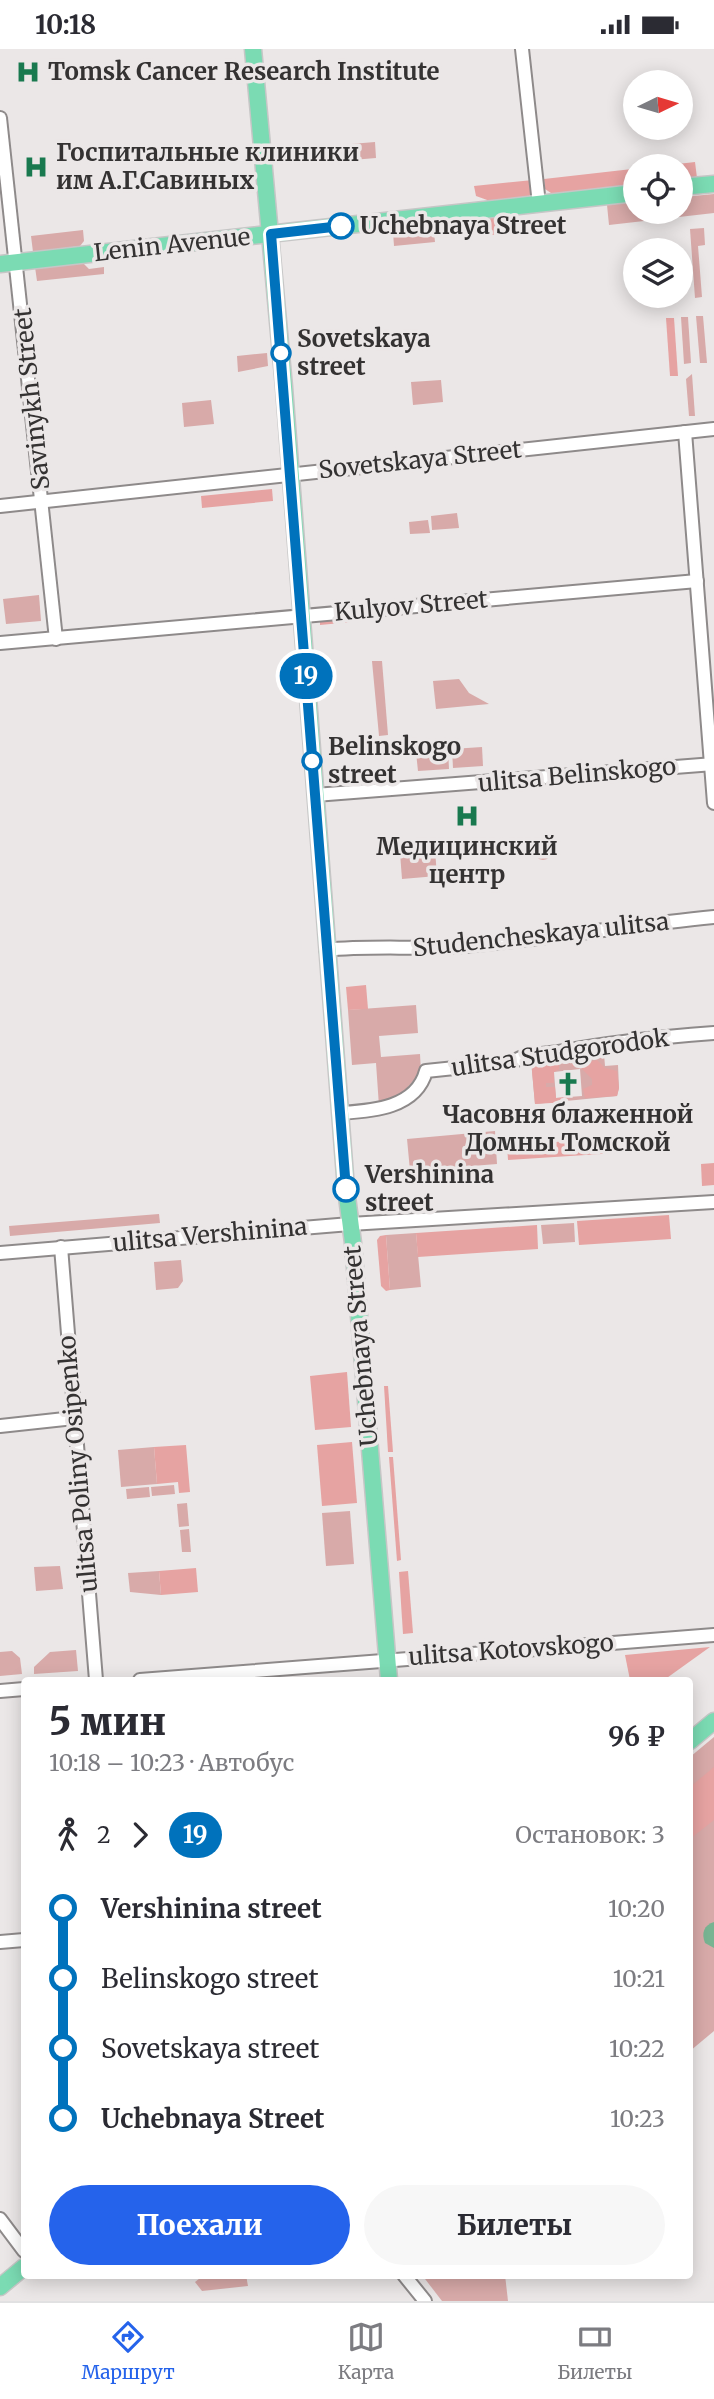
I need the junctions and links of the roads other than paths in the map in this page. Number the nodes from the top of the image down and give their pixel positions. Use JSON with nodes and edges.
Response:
{"nodes":[{"id":1,"x":253,"y":49,"type":"edge"},
{"id":2,"x":522,"y":49,"type":"edge"},
{"id":3,"x":0,"y":118,"type":"edge"},
{"id":4,"x":714,"y":184,"type":"edge"},
{"id":5,"x":693,"y":186,"type":"edge"},
{"id":6,"x":623,"y":194,"type":"edge"},
{"id":7,"x":539,"y":204,"type":"junction"},
{"id":8,"x":271,"y":234,"type":"junction"},
{"id":9,"x":17,"y":262,"type":"junction"},
{"id":10,"x":0,"y":264,"type":"edge"},
{"id":11,"x":714,"y":429,"type":"edge"},
{"id":12,"x":685,"y":432,"type":"junction"},
{"id":13,"x":291,"y":474,"type":"junction"},
{"id":14,"x":42,"y":500,"type":"junction"},
{"id":15,"x":0,"y":506,"type":"edge"},
{"id":16,"x":697,"y":582,"type":"junction"},
{"id":17,"x":302,"y":617,"type":"junction"},
{"id":18,"x":56,"y":639,"type":"junction"},
{"id":19,"x":0,"y":643,"type":"edge"},
{"id":20,"x":713,"y":764,"type":"edge"},
{"id":21,"x":315,"y":795,"type":"junction"},
{"id":22,"x":714,"y":803,"type":"edge"},
{"id":23,"x":714,"y":917,"type":"edge"},
{"id":24,"x":326,"y":950,"type":"junction"},
{"id":25,"x":714,"y":1033,"type":"edge"},
{"id":26,"x":340,"y":1113,"type":"junction"},
{"id":27,"x":714,"y":1202,"type":"edge"},
{"id":28,"x":350,"y":1224,"type":"junction"},
{"id":29,"x":61,"y":1247,"type":"junction"},
{"id":30,"x":0,"y":1253,"type":"edge"},
{"id":31,"x":74,"y":1418,"type":"junction"},
{"id":32,"x":0,"y":1426,"type":"edge"},
{"id":33,"x":714,"y":1635,"type":"edge"},
{"id":34,"x":387,"y":1660,"type":"junction"},
{"id":35,"x":96,"y":1677,"type":"edge"},
{"id":36,"x":177,"y":1677,"type":"edge"},
{"id":37,"x":389,"y":1677,"type":"edge"},
{"id":38,"x":21,"y":1689,"type":"edge"},
{"id":39,"x":0,"y":1692,"type":"edge"},
{"id":40,"x":714,"y":1721,"type":"edge"},
{"id":41,"x":693,"y":1738,"type":"edge"},
{"id":42,"x":21,"y":1940,"type":"edge"},
{"id":43,"x":0,"y":1942,"type":"edge"},
{"id":44,"x":0,"y":2219,"type":"edge"},
{"id":45,"x":21,"y":2247,"type":"edge"},
{"id":46,"x":21,"y":2270,"type":"edge"},
{"id":47,"x":407,"y":2279,"type":"edge"},
{"id":48,"x":0,"y":2287,"type":"edge"},
{"id":49,"x":425,"y":2301,"type":"edge"}],
"edges":[{"from":1,"to":8,"type":"main road","name":"Uchebnaya Street"},
{"from":2,"to":7,"type":"street"},
{"from":3,"to":9,"type":"street","name":"Savinykh Street"},
{"from":4,"to":5,"type":"main road"},
{"from":6,"to":7,"type":"main road","name":"Lenin Avenue"},
{"from":7,"to":8,"type":"main road","name":"Lenin Avenue"},
{"from":8,"to":9,"type":"main road","name":"Lenin Avenue"},
{"from":8,"to":13,"type":"main road","name":"Uchebnaya Street"},
{"from":9,"to":10,"type":"main road","name":"Lenin Avenue"},
{"from":9,"to":14,"type":"street","name":"Savinykh Street"},
{"from":11,"to":12,"type":"street","name":"Sovetskaya Street"},
{"from":12,"to":13,"type":"street","name":"Sovetskaya Street"},
{"from":12,"to":16,"type":"street"},
{"from":13,"to":14,"type":"street","name":"Sovetskaya Street"},
{"from":13,"to":17,"type":"main road","name":"Uchebnaya Street"},
{"from":14,"to":15,"type":"street","name":"Sovetskaya Street"},
{"from":14,"to":18,"type":"street","name":"Savinykh Street"},
{"from":16,"to":17,"type":"street","name":"Kulyov Street"},
{"from":16,"to":20,"type":"street"},
{"from":17,"to":18,"type":"street","name":"Kulyov Street"},
{"from":17,"to":21,"type":"main road","name":"Uchebnaya Street"},
{"from":18,"to":19,"type":"street","name":"Kulyov Street"},
{"from":20,"to":21,"type":"street","name":"ulitsa Belinskogo"},
{"from":20,"to":22,"type":"street"},
{"from":21,"to":24,"type":"main road","name":"Uchebnaya Street"},
{"from":23,"to":24,"type":"street","name":"Studencheskaya ulitsa"},
{"from":24,"to":26,"type":"main road","name":"Uchebnaya Street"},
{"from":25,"to":26,"type":"street","name":"ulitsa Studgorodok"},
{"from":26,"to":28,"type":"main road","name":"Uchebnaya Street"},
{"from":27,"to":28,"type":"street","name":"ulitsa Vershinina"},
{"from":28,"to":29,"type":"street","name":"ulitsa Vershinina"},
{"from":28,"to":34,"type":"main road","name":"Uchebnaya Street"},
{"from":29,"to":30,"type":"street","name":"ulitsa Vershinina"},
{"from":29,"to":31,"type":"street","name":"ulitsa Poliny Osipenko"},
{"from":31,"to":32,"type":"street"},
{"from":31,"to":35,"type":"street","name":"ulitsa Poliny Osipenko"},
{"from":33,"to":34,"type":"street","name":"ulitsa Kotovskogo"},
{"from":34,"to":36,"type":"street","name":"ulitsa Kotovskogo"},
{"from":34,"to":37,"type":"main road","name":"Uchebnaya Street"},
{"from":38,"to":39,"type":"street"},
{"from":40,"to":41,"type":"main road"},
{"from":42,"to":43,"type":"street"},
{"from":44,"to":45,"type":"street"},
{"from":46,"to":48,"type":"main road"},
{"from":47,"to":49,"type":"street"}]}
